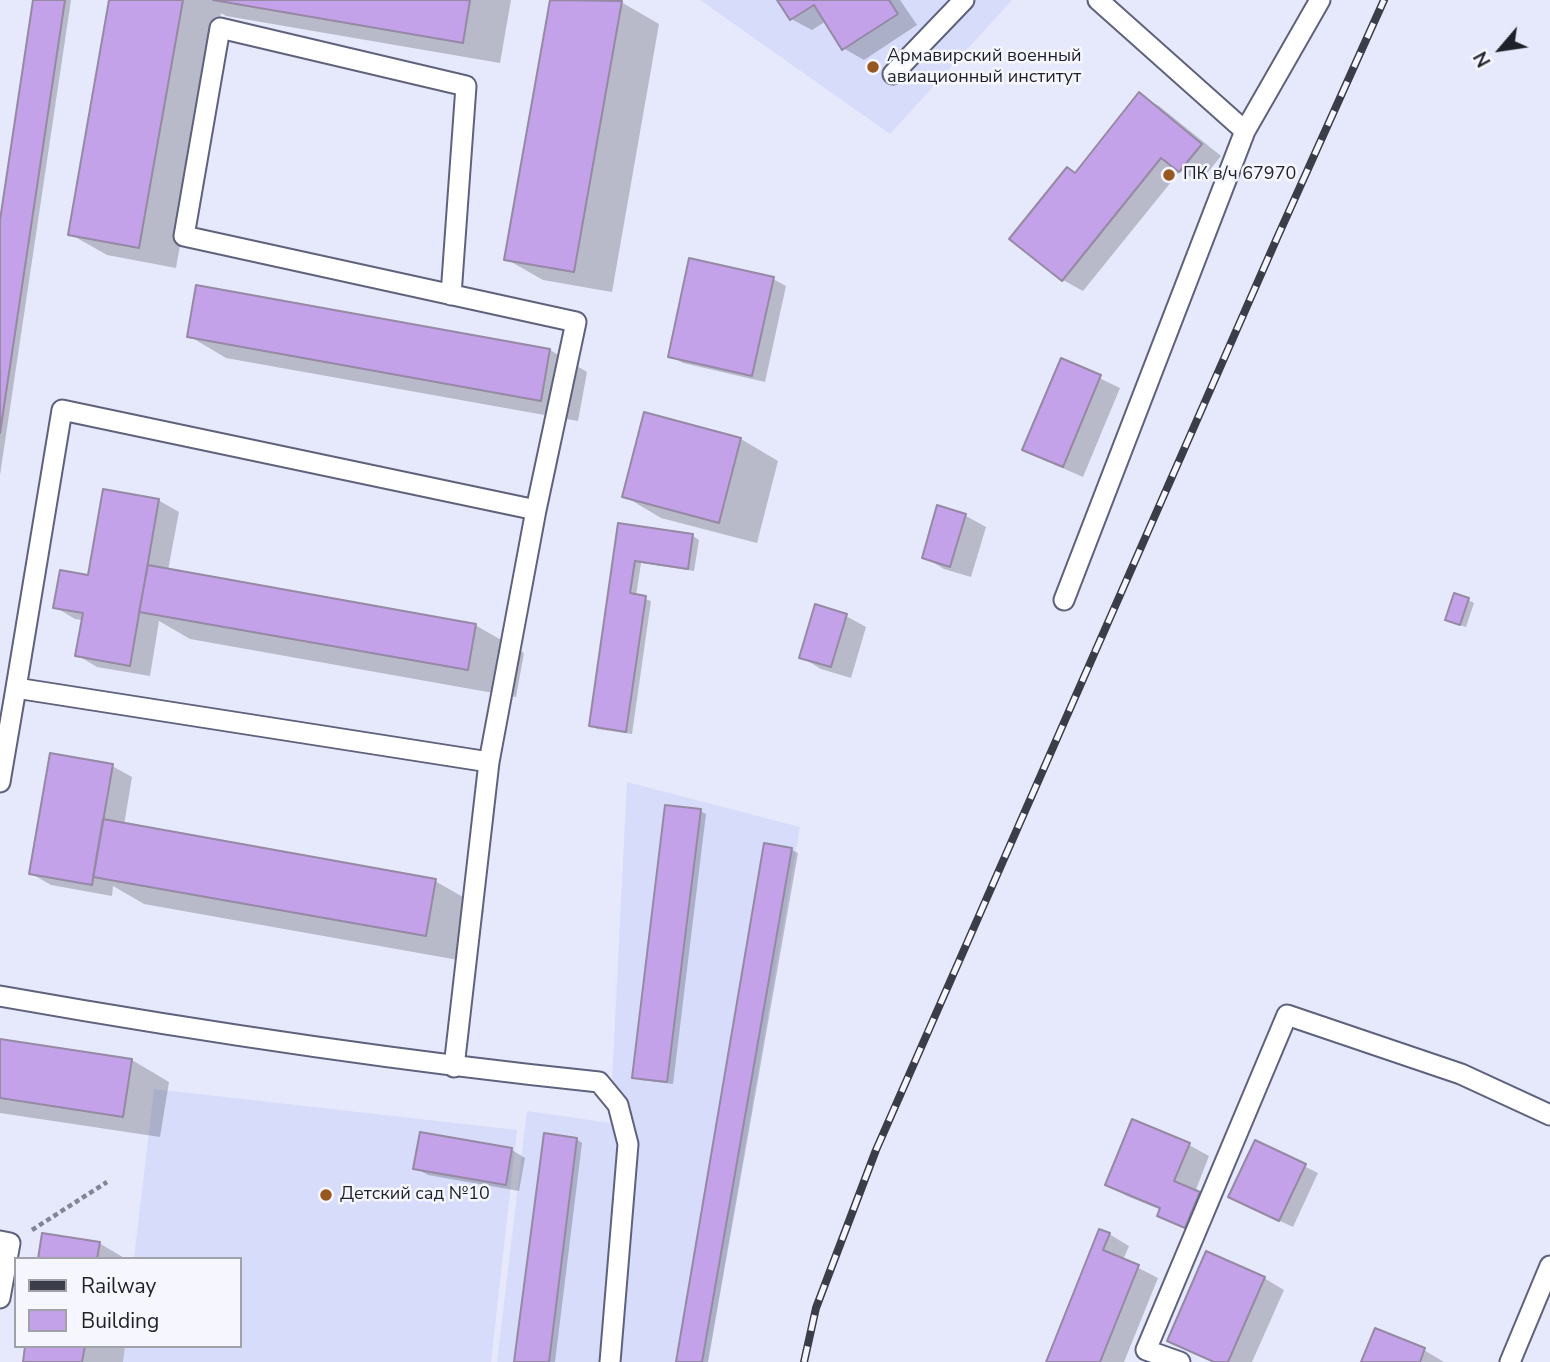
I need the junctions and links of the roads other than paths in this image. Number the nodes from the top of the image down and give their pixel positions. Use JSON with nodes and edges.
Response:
{"nodes":[{"id":1,"x":964,"y":0,"type":"edge"},
{"id":2,"x":1098,"y":0,"type":"edge"},
{"id":3,"x":1320,"y":0,"type":"edge"},
{"id":4,"x":893,"y":74,"type":"dead end"},
{"id":5,"x":1245,"y":131,"type":"junction"},
{"id":6,"x":451,"y":295,"type":"junction"},
{"id":7,"x":536,"y":510,"type":"junction"},
{"id":8,"x":1064,"y":600,"type":"dead end"},
{"id":9,"x":16,"y":688,"type":"junction"},
{"id":10,"x":489,"y":761,"type":"junction"},
{"id":11,"x":0,"y":782,"type":"edge"},
{"id":12,"x":0,"y":996,"type":"edge"},
{"id":13,"x":454,"y":1066,"type":"junction"},
{"id":14,"x":1550,"y":1115,"type":"edge"},
{"id":15,"x":5,"y":1242,"type":"edge"},
{"id":16,"x":1550,"y":1266,"type":"edge"},
{"id":17,"x":0,"y":1298,"type":"edge"},
{"id":18,"x":610,"y":1362,"type":"edge"},
{"id":19,"x":1180,"y":1362,"type":"edge"},
{"id":20,"x":1510,"y":1362,"type":"edge"}],
"edges":[{"from":1,"to":4,"type":"lane"},
{"from":2,"to":5,"type":"lane"},
{"from":3,"to":5,"type":"lane"},
{"from":5,"to":8,"type":"lane"},
{"from":6,"to":6,"type":"lane"},
{"from":6,"to":7,"type":"lane"},
{"from":7,"to":9,"type":"lane"},
{"from":7,"to":10,"type":"lane"},
{"from":9,"to":10,"type":"lane"},
{"from":9,"to":11,"type":"lane"},
{"from":10,"to":13,"type":"lane"},
{"from":12,"to":13,"type":"lane"},
{"from":13,"to":18,"type":"lane"},
{"from":14,"to":19,"type":"lane"},
{"from":15,"to":17,"type":"lane"},
{"from":16,"to":20,"type":"lane"}]}
